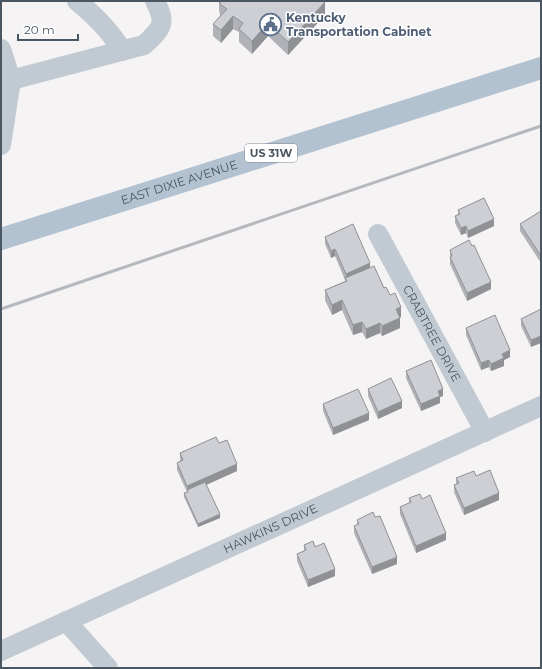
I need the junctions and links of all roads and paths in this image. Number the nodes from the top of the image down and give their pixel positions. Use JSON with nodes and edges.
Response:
{"nodes":[{"id":1,"x":77,"y":1,"type":"edge"},
{"id":2,"x":155,"y":1,"type":"edge"},
{"id":3,"x":1,"y":49,"type":"edge"},
{"id":4,"x":122,"y":51,"type":"junction"},
{"id":5,"x":541,"y":68,"type":"edge"},
{"id":6,"x":11,"y":80,"type":"junction"},
{"id":7,"x":1,"y":145,"type":"edge"},
{"id":8,"x":378,"y":234,"type":"dead end"},
{"id":9,"x":1,"y":239,"type":"edge"},
{"id":10,"x":541,"y":406,"type":"edge"},
{"id":11,"x":485,"y":432,"type":"junction"},
{"id":12,"x":66,"y":621,"type":"junction"},
{"id":13,"x":1,"y":651,"type":"edge"},
{"id":14,"x":108,"y":668,"type":"edge"}],
"edges":[{"from":1,"to":4,"type":"street"},
{"from":2,"to":4,"type":"street"},
{"from":3,"to":6,"type":"street"},
{"from":4,"to":6,"type":"street"},
{"from":5,"to":9,"type":"main road","name":"EAST DIXIE AVENUE","number":"US 31W"},
{"from":6,"to":7,"type":"street"},
{"from":8,"to":11,"type":"street","name":"CRABTREE DRIVE"},
{"from":10,"to":11,"type":"street","name":"HAWKINS DRIVE"},
{"from":11,"to":12,"type":"street","name":"HAWKINS DRIVE"},
{"from":12,"to":13,"type":"street","name":"HAWKINS DRIVE"},
{"from":12,"to":14,"type":"street"}]}
